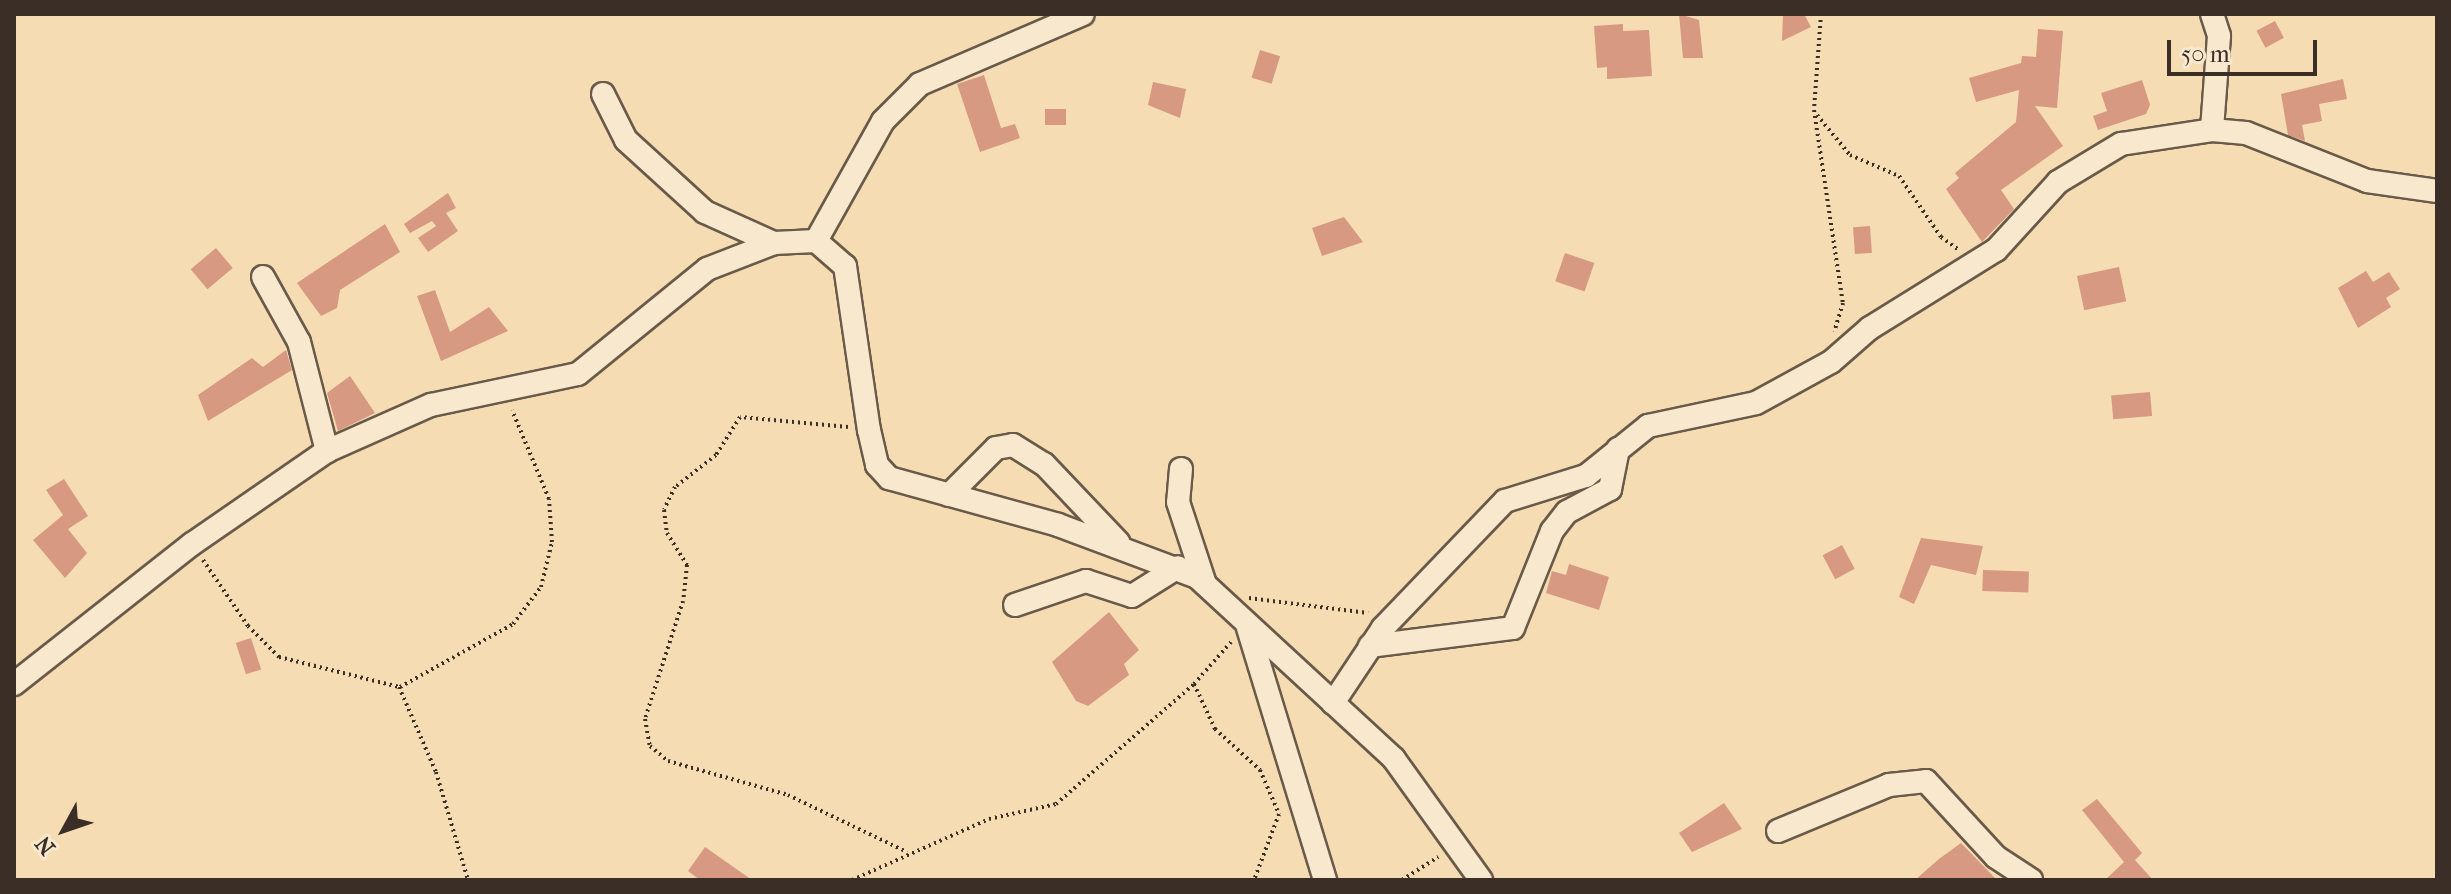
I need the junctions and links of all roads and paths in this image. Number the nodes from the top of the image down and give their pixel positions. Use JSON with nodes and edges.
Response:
{"nodes":[{"id":1,"x":1083,"y":14,"type":"edge"},
{"id":2,"x":1821,"y":14,"type":"edge"},
{"id":3,"x":2212,"y":14,"type":"edge"},
{"id":4,"x":603,"y":94,"type":"dead end"},
{"id":5,"x":1814,"y":110,"type":"junction"},
{"id":6,"x":2212,"y":130,"type":"junction"},
{"id":7,"x":2437,"y":191,"type":"edge"},
{"id":8,"x":816,"y":241,"type":"junction"},
{"id":9,"x":774,"y":243,"type":"junction"},
{"id":10,"x":1978,"y":261,"type":"junction"},
{"id":11,"x":263,"y":277,"type":"dead end"},
{"id":12,"x":1831,"y":362,"type":"junction"},
{"id":13,"x":502,"y":390,"type":"junction"},
{"id":14,"x":869,"y":430,"type":"junction"},
{"id":15,"x":1618,"y":449,"type":"junction"},
{"id":16,"x":327,"y":451,"type":"junction"},
{"id":17,"x":1181,"y":469,"type":"dead end"},
{"id":18,"x":949,"y":495,"type":"junction"},
{"id":19,"x":192,"y":544,"type":"junction"},
{"id":20,"x":1128,"y":551,"type":"junction"},
{"id":21,"x":1178,"y":567,"type":"junction"},
{"id":22,"x":1210,"y":588,"type":"junction"},
{"id":23,"x":1015,"y":605,"type":"dead end"},
{"id":24,"x":1394,"y":616,"type":"junction"},
{"id":25,"x":1247,"y":627,"type":"junction"},
{"id":26,"x":1370,"y":646,"type":"junction"},
{"id":27,"x":14,"y":684,"type":"edge"},
{"id":28,"x":1194,"y":684,"type":"junction"},
{"id":29,"x":399,"y":687,"type":"junction"},
{"id":30,"x":1333,"y":703,"type":"junction"},
{"id":31,"x":1778,"y":831,"type":"dead end"},
{"id":32,"x":1461,"y":843,"type":"junction"},
{"id":33,"x":907,"y":852,"type":"junction"},
{"id":34,"x":468,"y":880,"type":"edge"},
{"id":35,"x":852,"y":880,"type":"edge"},
{"id":36,"x":1254,"y":880,"type":"edge"},
{"id":37,"x":1325,"y":880,"type":"edge"},
{"id":38,"x":1402,"y":880,"type":"edge"},
{"id":39,"x":1481,"y":880,"type":"edge"},
{"id":40,"x":2031,"y":880,"type":"edge"}],
"edges":[{"from":1,"to":8,"type":"street"},
{"from":2,"to":5,"type":"path"},
{"from":3,"to":6,"type":"street"},
{"from":4,"to":9,"type":"street"},
{"from":5,"to":10,"type":"path"},
{"from":5,"to":12,"type":"path"},
{"from":6,"to":7,"type":"street"},
{"from":6,"to":10,"type":"street"},
{"from":8,"to":9,"type":"street"},
{"from":8,"to":14,"type":"street"},
{"from":9,"to":13,"type":"street"},
{"from":10,"to":12,"type":"street"},
{"from":11,"to":16,"type":"street"},
{"from":12,"to":15,"type":"street"},
{"from":13,"to":16,"type":"street"},
{"from":13,"to":29,"type":"path"},
{"from":14,"to":18,"type":"street"},
{"from":14,"to":33,"type":"path"},
{"from":15,"to":24,"type":"street"},
{"from":15,"to":26,"type":"street"},
{"from":16,"to":19,"type":"street"},
{"from":17,"to":22,"type":"street"},
{"from":18,"to":20,"type":"street"},
{"from":18,"to":20,"type":"street"},
{"from":19,"to":27,"type":"street"},
{"from":19,"to":29,"type":"path"},
{"from":20,"to":21,"type":"street"},
{"from":21,"to":22,"type":"street"},
{"from":21,"to":23,"type":"street"},
{"from":22,"to":24,"type":"path"},
{"from":22,"to":25,"type":"street"},
{"from":24,"to":26,"type":"street"},
{"from":25,"to":28,"type":"path"},
{"from":25,"to":30,"type":"street"},
{"from":25,"to":37,"type":"street"},
{"from":26,"to":30,"type":"street"},
{"from":28,"to":33,"type":"path"},
{"from":28,"to":36,"type":"path"},
{"from":29,"to":34,"type":"path"},
{"from":30,"to":32,"type":"street"},
{"from":31,"to":40,"type":"street"},
{"from":32,"to":38,"type":"path"},
{"from":32,"to":39,"type":"street"},
{"from":33,"to":35,"type":"path"}]}
